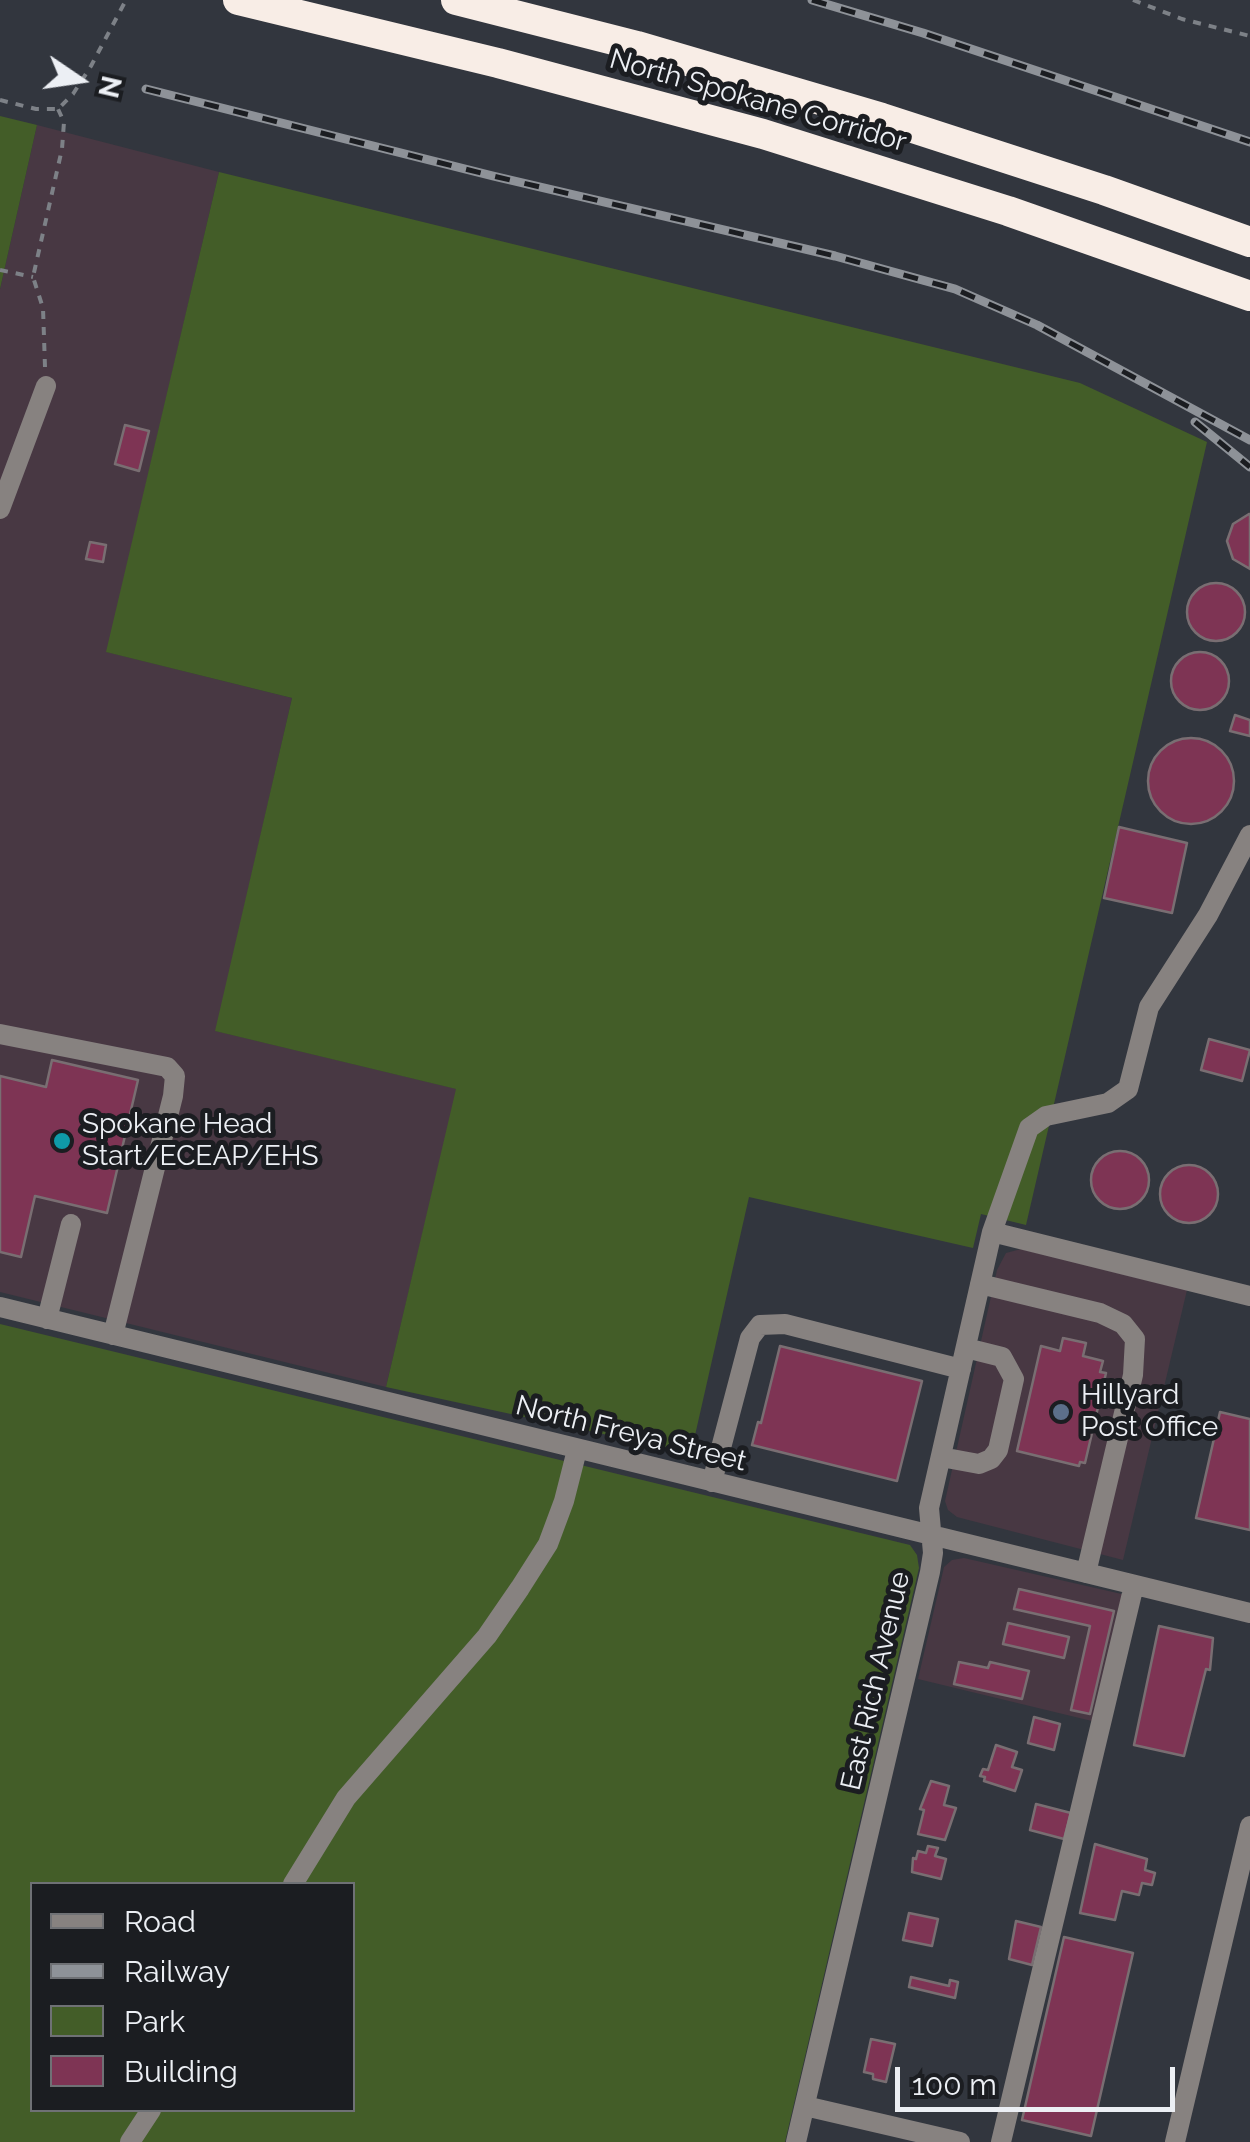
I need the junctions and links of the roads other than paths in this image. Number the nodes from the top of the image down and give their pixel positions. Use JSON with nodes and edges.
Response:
{"nodes":[{"id":1,"x":238,"y":0,"type":"edge"},
{"id":2,"x":456,"y":0,"type":"edge"},
{"id":3,"x":1104,"y":190,"type":"junction"},
{"id":4,"x":1250,"y":227,"type":"edge"},
{"id":5,"x":1250,"y":242,"type":"edge"},
{"id":6,"x":1250,"y":296,"type":"edge"},
{"id":7,"x":46,"y":386,"type":"road end"},
{"id":8,"x":0,"y":509,"type":"edge"},
{"id":9,"x":1250,"y":835,"type":"edge"},
{"id":10,"x":0,"y":1034,"type":"edge"},
{"id":11,"x":70,"y":1224,"type":"dead end"},
{"id":12,"x":992,"y":1232,"type":"junction"},
{"id":13,"x":980,"y":1284,"type":"junction"},
{"id":14,"x":1250,"y":1296,"type":"edge"},
{"id":15,"x":0,"y":1307,"type":"edge"},
{"id":16,"x":47,"y":1319,"type":"junction"},
{"id":17,"x":113,"y":1335,"type":"junction"},
{"id":18,"x":963,"y":1359,"type":"junction"},
{"id":19,"x":576,"y":1450,"type":"junction"},
{"id":20,"x":941,"y":1456,"type":"junction"},
{"id":21,"x":712,"y":1482,"type":"junction"},
{"id":22,"x":930,"y":1535,"type":"junction"},
{"id":23,"x":1086,"y":1573,"type":"junction"},
{"id":24,"x":1134,"y":1585,"type":"junction"},
{"id":25,"x":1250,"y":1614,"type":"edge"},
{"id":26,"x":1250,"y":1826,"type":"edge"},
{"id":27,"x":294,"y":1882,"type":"edge"},
{"id":28,"x":805,"y":2106,"type":"junction"},
{"id":29,"x":150,"y":2112,"type":"edge"},
{"id":30,"x":130,"y":2142,"type":"edge"},
{"id":31,"x":796,"y":2142,"type":"edge"},
{"id":32,"x":960,"y":2142,"type":"edge"},
{"id":33,"x":1001,"y":2142,"type":"edge"},
{"id":34,"x":1174,"y":2142,"type":"edge"}],
"edges":[{"from":1,"to":6,"type":"highway","name":"North Spokane Corridor"},
{"from":2,"to":3,"type":"highway","name":"North Spokane Corridor"},
{"from":3,"to":4,"type":"highway"},
{"from":3,"to":5,"type":"highway","name":"North Spokane Corridor"},
{"from":7,"to":8,"type":"street"},
{"from":9,"to":12,"type":"street","name":"East Rich Avenue"},
{"from":10,"to":17,"type":"street"},
{"from":11,"to":16,"type":"street"},
{"from":12,"to":13,"type":"street","name":"East Rich Avenue"},
{"from":12,"to":14,"type":"street"},
{"from":13,"to":18,"type":"street","name":"East Rich Avenue"},
{"from":13,"to":23,"type":"street"},
{"from":15,"to":16,"type":"street","name":"North Freya Street"},
{"from":16,"to":17,"type":"street","name":"North Freya Street"},
{"from":17,"to":19,"type":"street","name":"North Freya Street"},
{"from":18,"to":20,"type":"street","name":"East Rich Avenue"},
{"from":18,"to":20,"type":"street"},
{"from":18,"to":21,"type":"street"},
{"from":19,"to":21,"type":"street","name":"North Freya Street"},
{"from":19,"to":27,"type":"street"},
{"from":20,"to":22,"type":"street","name":"East Rich Avenue"},
{"from":21,"to":22,"type":"street","name":"North Freya Street"},
{"from":22,"to":23,"type":"street","name":"North Freya Street"},
{"from":22,"to":28,"type":"street","name":"East Rich Avenue"},
{"from":23,"to":24,"type":"street","name":"North Freya Street"},
{"from":24,"to":25,"type":"street","name":"North Freya Street"},
{"from":24,"to":33,"type":"street"},
{"from":26,"to":34,"type":"street"},
{"from":28,"to":31,"type":"street","name":"East Rich Avenue"},
{"from":28,"to":32,"type":"street"},
{"from":29,"to":30,"type":"street"}]}
